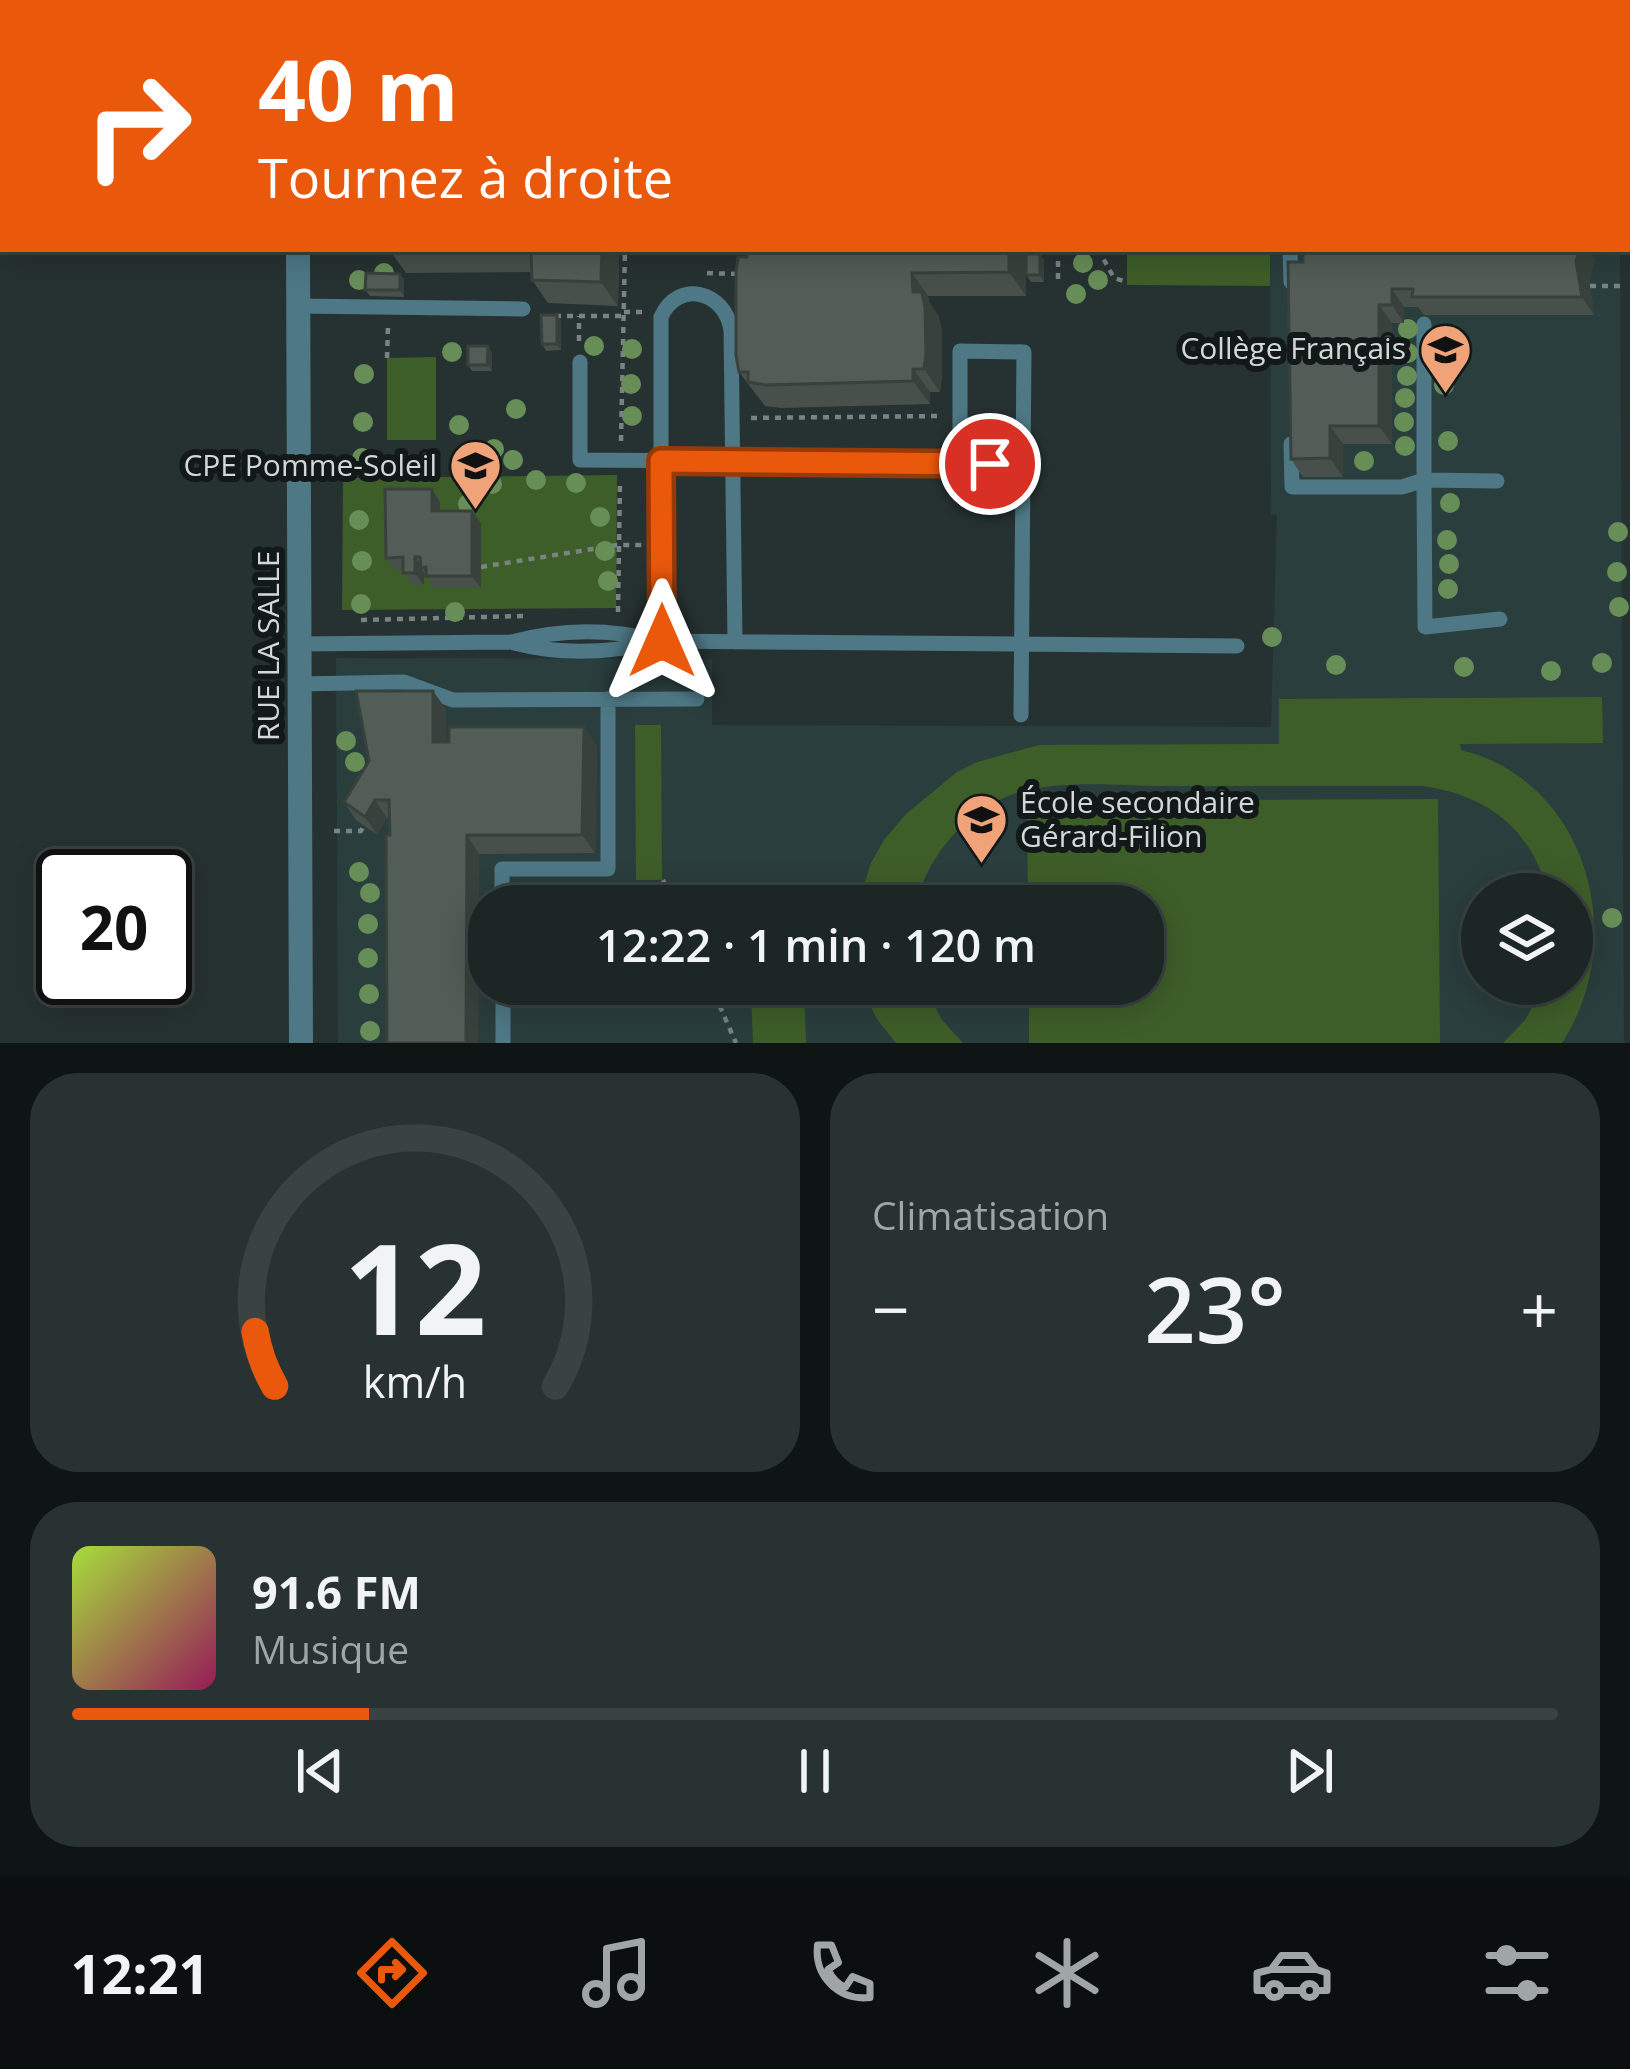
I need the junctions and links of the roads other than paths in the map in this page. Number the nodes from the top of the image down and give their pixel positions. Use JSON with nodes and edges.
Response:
{"nodes":[{"id":1,"x":298,"y":252,"type":"edge"},
{"id":2,"x":1290,"y":252,"type":"edge"},
{"id":3,"x":1291,"y":297,"type":"edge"},
{"id":4,"x":298,"y":306,"type":"junction"},
{"id":5,"x":523,"y":310,"type":"dead end"},
{"id":6,"x":1424,"y":324,"type":"dead end"},
{"id":7,"x":579,"y":356,"type":"road end"},
{"id":8,"x":1291,"y":416,"type":"edge"},
{"id":9,"x":661,"y":461,"type":"junction"},
{"id":10,"x":733,"y":462,"type":"junction"},
{"id":11,"x":1023,"y":463,"type":"junction"},
{"id":12,"x":956,"y":464,"type":"junction"},
{"id":13,"x":1424,"y":480,"type":"junction"},
{"id":14,"x":1497,"y":481,"type":"dead end"},
{"id":15,"x":1500,"y":619,"type":"dead end"},
{"id":16,"x":662,"y":641,"type":"junction"},
{"id":17,"x":735,"y":642,"type":"junction"},
{"id":18,"x":299,"y":644,"type":"junction"},
{"id":19,"x":1021,"y":644,"type":"junction"},
{"id":20,"x":1237,"y":646,"type":"dead end"},
{"id":21,"x":299,"y":684,"type":"junction"},
{"id":22,"x":608,"y":699,"type":"junction"},
{"id":23,"x":697,"y":699,"type":"dead end"},
{"id":24,"x":1021,"y":715,"type":"dead end"},
{"id":25,"x":502,"y":885,"type":"edge"},
{"id":26,"x":503,"y":1005,"type":"edge"},
{"id":27,"x":301,"y":1043,"type":"edge"},
{"id":28,"x":503,"y":1043,"type":"edge"}],
"edges":[{"from":1,"to":4,"type":"street","name":"RUE LA SALLE"},
{"from":2,"to":3,"type":"lane"},
{"from":4,"to":5,"type":"lane"},
{"from":4,"to":18,"type":"street","name":"RUE LA SALLE"},
{"from":6,"to":13,"type":"lane"},
{"from":7,"to":9,"type":"lane"},
{"from":8,"to":13,"type":"lane"},
{"from":9,"to":10,"type":"lane"},
{"from":9,"to":10,"type":"lane"},
{"from":9,"to":16,"type":"lane"},
{"from":10,"to":12,"type":"lane"},
{"from":10,"to":17,"type":"lane"},
{"from":11,"to":12,"type":"lane"},
{"from":11,"to":12,"type":"lane"},
{"from":11,"to":19,"type":"lane"},
{"from":13,"to":14,"type":"lane"},
{"from":13,"to":15,"type":"lane"},
{"from":16,"to":17,"type":"lane"},
{"from":16,"to":18,"type":"lane"},
{"from":17,"to":19,"type":"lane"},
{"from":18,"to":21,"type":"street","name":"RUE LA SALLE"},
{"from":19,"to":20,"type":"lane"},
{"from":19,"to":24,"type":"lane"},
{"from":21,"to":22,"type":"lane"},
{"from":21,"to":27,"type":"street","name":"RUE LA SALLE"},
{"from":22,"to":23,"type":"lane"},
{"from":22,"to":25,"type":"lane"},
{"from":26,"to":28,"type":"lane"}]}
